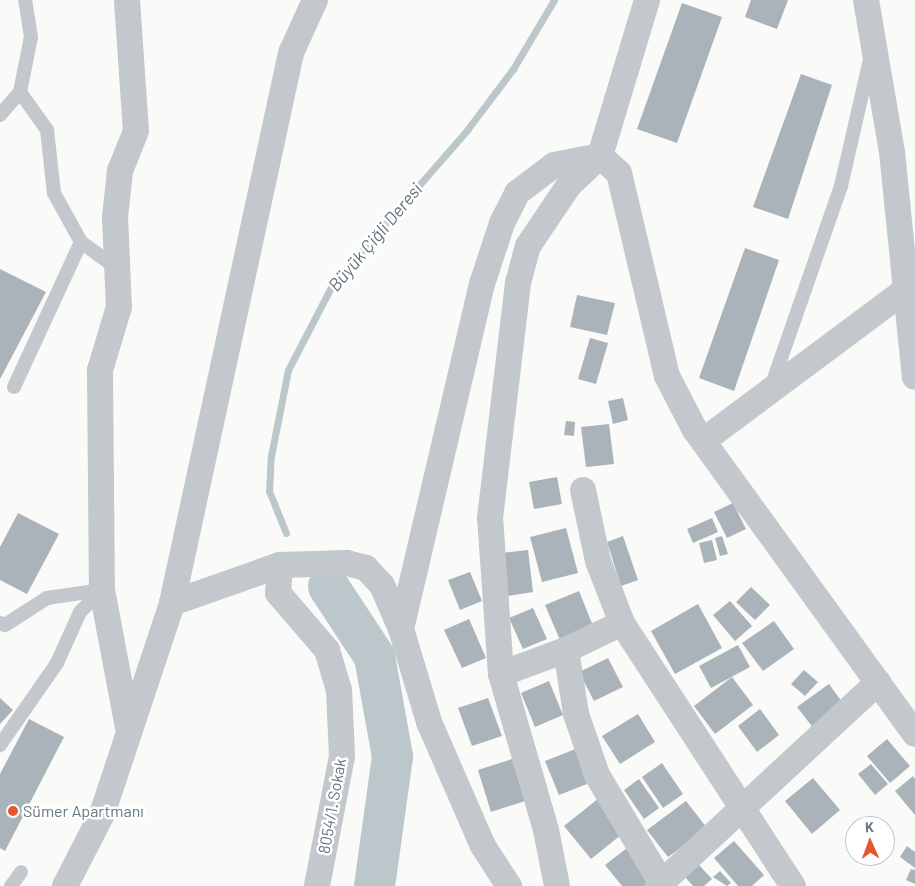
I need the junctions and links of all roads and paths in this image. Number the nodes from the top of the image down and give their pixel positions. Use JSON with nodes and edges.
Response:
{"nodes":[{"id":1,"x":26,"y":0,"type":"edge"},
{"id":2,"x":127,"y":0,"type":"edge"},
{"id":3,"x":314,"y":0,"type":"edge"},
{"id":4,"x":647,"y":0,"type":"edge"},
{"id":5,"x":866,"y":0,"type":"edge"},
{"id":6,"x":873,"y":43,"type":"junction"},
{"id":7,"x":20,"y":92,"type":"junction"},
{"id":8,"x":0,"y":115,"type":"edge"},
{"id":9,"x":600,"y":156,"type":"junction"},
{"id":10,"x":81,"y":242,"type":"junction"},
{"id":11,"x":115,"y":266,"type":"junction"},
{"id":12,"x":912,"y":287,"type":"edge"},
{"id":13,"x":915,"y":377,"type":"edge"},
{"id":14,"x":14,"y":387,"type":"dead end"},
{"id":15,"x":770,"y":391,"type":"junction"},
{"id":16,"x":703,"y":441,"type":"junction"},
{"id":17,"x":583,"y":490,"type":"dead end"},
{"id":18,"x":280,"y":565,"type":"junction"},
{"id":19,"x":102,"y":590,"type":"junction"},
{"id":20,"x":172,"y":603,"type":"junction"},
{"id":21,"x":622,"y":623,"type":"junction"},
{"id":22,"x":2,"y":626,"type":"edge"},
{"id":23,"x":401,"y":629,"type":"junction"},
{"id":24,"x":566,"y":650,"type":"junction"},
{"id":25,"x":501,"y":674,"type":"junction"},
{"id":26,"x":878,"y":682,"type":"junction"},
{"id":27,"x":128,"y":728,"type":"junction"},
{"id":28,"x":915,"y":734,"type":"edge"},
{"id":29,"x":0,"y":745,"type":"edge"},
{"id":30,"x":741,"y":807,"type":"junction"},
{"id":31,"x":20,"y":872,"type":"dead end"},
{"id":32,"x":660,"y":884,"type":"edge"},
{"id":33,"x":11,"y":886,"type":"edge"},
{"id":34,"x":65,"y":886,"type":"edge"},
{"id":35,"x":317,"y":886,"type":"edge"},
{"id":36,"x":509,"y":886,"type":"edge"},
{"id":37,"x":557,"y":886,"type":"edge"},
{"id":38,"x":793,"y":886,"type":"edge"}],
"edges":[{"from":1,"to":7,"type":"lane"},
{"from":2,"to":11,"type":"street"},
{"from":3,"to":20,"type":"street"},
{"from":4,"to":9,"type":"street"},
{"from":5,"to":6,"type":"street"},
{"from":6,"to":12,"type":"street"},
{"from":6,"to":15,"type":"lane"},
{"from":7,"to":8,"type":"lane"},
{"from":7,"to":10,"type":"lane"},
{"from":9,"to":16,"type":"street"},
{"from":9,"to":23,"type":"street"},
{"from":9,"to":25,"type":"street"},
{"from":10,"to":11,"type":"lane"},
{"from":10,"to":14,"type":"lane"},
{"from":11,"to":19,"type":"street"},
{"from":12,"to":13,"type":"street"},
{"from":12,"to":15,"type":"street"},
{"from":15,"to":16,"type":"street"},
{"from":16,"to":26,"type":"street"},
{"from":17,"to":21,"type":"street"},
{"from":18,"to":20,"type":"street"},
{"from":18,"to":23,"type":"street"},
{"from":18,"to":35,"type":"street","name":"8054/1. Sokak"},
{"from":19,"to":22,"type":"lane"},
{"from":19,"to":27,"type":"street"},
{"from":19,"to":29,"type":"lane"},
{"from":20,"to":27,"type":"street"},
{"from":21,"to":24,"type":"street"},
{"from":21,"to":30,"type":"street"},
{"from":23,"to":36,"type":"street"},
{"from":24,"to":25,"type":"street"},
{"from":24,"to":32,"type":"street"},
{"from":25,"to":37,"type":"street"},
{"from":26,"to":28,"type":"street"},
{"from":26,"to":30,"type":"street"},
{"from":27,"to":34,"type":"street"},
{"from":30,"to":32,"type":"street"},
{"from":30,"to":38,"type":"street"},
{"from":31,"to":33,"type":"lane"}]}
